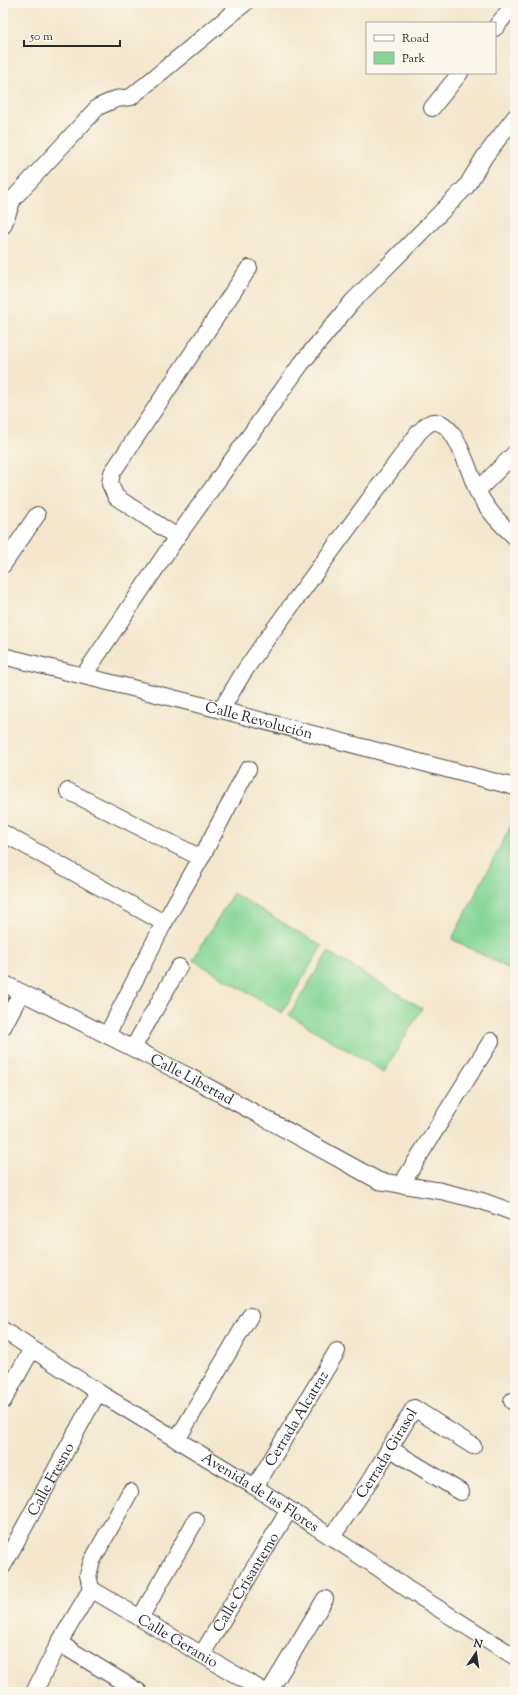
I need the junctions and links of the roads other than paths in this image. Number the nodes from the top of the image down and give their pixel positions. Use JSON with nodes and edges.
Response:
{"nodes":[{"id":1,"x":245,"y":3,"type":"edge"},
{"id":2,"x":515,"y":3,"type":"edge"},
{"id":3,"x":496,"y":27,"type":"edge"},
{"id":4,"x":459,"y":74,"type":"edge"},
{"id":5,"x":432,"y":108,"type":"dead end"},
{"id":6,"x":515,"y":118,"type":"edge"},
{"id":7,"x":3,"y":226,"type":"edge"},
{"id":8,"x":249,"y":268,"type":"dead end"},
{"id":9,"x":515,"y":453,"type":"edge"},
{"id":10,"x":477,"y":491,"type":"junction"},
{"id":11,"x":37,"y":515,"type":"dead end"},
{"id":12,"x":177,"y":537,"type":"junction"},
{"id":13,"x":515,"y":537,"type":"edge"},
{"id":14,"x":3,"y":565,"type":"edge"},
{"id":15,"x":3,"y":656,"type":"edge"},
{"id":16,"x":84,"y":675,"type":"junction"},
{"id":17,"x":221,"y":710,"type":"junction"},
{"id":18,"x":248,"y":769,"type":"dead end"},
{"id":19,"x":515,"y":787,"type":"edge"},
{"id":20,"x":68,"y":791,"type":"dead end"},
{"id":21,"x":3,"y":833,"type":"edge"},
{"id":22,"x":201,"y":858,"type":"junction"},
{"id":23,"x":164,"y":923,"type":"junction"},
{"id":24,"x":179,"y":967,"type":"dead end"},
{"id":25,"x":3,"y":983,"type":"edge"},
{"id":26,"x":21,"y":993,"type":"junction"},
{"id":27,"x":3,"y":1027,"type":"edge"},
{"id":28,"x":107,"y":1035,"type":"junction"},
{"id":29,"x":491,"y":1041,"type":"dead end"},
{"id":30,"x":133,"y":1048,"type":"junction"},
{"id":31,"x":401,"y":1185,"type":"junction"},
{"id":32,"x":515,"y":1213,"type":"edge"},
{"id":33,"x":250,"y":1316,"type":"dead end"},
{"id":34,"x":3,"y":1330,"type":"edge"},
{"id":35,"x":32,"y":1349,"type":"junction"},
{"id":36,"x":337,"y":1351,"type":"dead end"},
{"id":37,"x":98,"y":1392,"type":"junction"},
{"id":38,"x":3,"y":1401,"type":"edge"},
{"id":39,"x":177,"y":1440,"type":"junction"},
{"id":40,"x":473,"y":1446,"type":"dead end"},
{"id":41,"x":389,"y":1448,"type":"junction"},
{"id":42,"x":255,"y":1487,"type":"junction"},
{"id":43,"x":130,"y":1492,"type":"dead end"},
{"id":44,"x":461,"y":1492,"type":"dead end"},
{"id":45,"x":289,"y":1510,"type":"junction"},
{"id":46,"x":196,"y":1520,"type":"dead end"},
{"id":47,"x":332,"y":1537,"type":"junction"},
{"id":48,"x":3,"y":1566,"type":"edge"},
{"id":49,"x":92,"y":1589,"type":"junction"},
{"id":50,"x":325,"y":1599,"type":"dead end"},
{"id":51,"x":140,"y":1618,"type":"junction"},
{"id":52,"x":59,"y":1643,"type":"junction"},
{"id":53,"x":202,"y":1654,"type":"junction"},
{"id":54,"x":515,"y":1657,"type":"edge"},
{"id":55,"x":34,"y":1692,"type":"edge"},
{"id":56,"x":139,"y":1692,"type":"edge"},
{"id":57,"x":265,"y":1692,"type":"edge"},
{"id":58,"x":269,"y":1692,"type":"edge"}],
"edges":[{"from":1,"to":7,"type":"street"},
{"from":2,"to":3,"type":"street"},
{"from":4,"to":5,"type":"street"},
{"from":6,"to":12,"type":"street"},
{"from":8,"to":12,"type":"street"},
{"from":9,"to":10,"type":"street"},
{"from":10,"to":13,"type":"street"},
{"from":10,"to":17,"type":"street"},
{"from":11,"to":14,"type":"street"},
{"from":12,"to":16,"type":"street"},
{"from":15,"to":16,"type":"street","name":"Calle Revolución"},
{"from":16,"to":17,"type":"street","name":"Calle Revolución"},
{"from":17,"to":19,"type":"street","name":"Calle Revolución"},
{"from":18,"to":22,"type":"street"},
{"from":20,"to":22,"type":"street"},
{"from":21,"to":23,"type":"street"},
{"from":22,"to":23,"type":"street"},
{"from":23,"to":28,"type":"street"},
{"from":24,"to":30,"type":"street"},
{"from":25,"to":26,"type":"street","name":"Calle Libertad"},
{"from":26,"to":27,"type":"street"},
{"from":26,"to":28,"type":"street","name":"Calle Libertad"},
{"from":28,"to":30,"type":"street","name":"Calle Libertad"},
{"from":29,"to":31,"type":"street"},
{"from":30,"to":31,"type":"street","name":"Calle Libertad"},
{"from":31,"to":32,"type":"street"},
{"from":33,"to":39,"type":"street"},
{"from":34,"to":35,"type":"street","name":"Avenida de las Flores"},
{"from":35,"to":37,"type":"street","name":"Avenida de las Flores"},
{"from":35,"to":38,"type":"street"},
{"from":36,"to":42,"type":"street","name":"Cerrada Alcatraz"},
{"from":37,"to":39,"type":"street","name":"Avenida de las Flores"},
{"from":37,"to":48,"type":"street","name":"Calle Fresno"},
{"from":39,"to":42,"type":"street","name":"Avenida de las Flores"},
{"from":40,"to":41,"type":"street","name":"Cerrada Girasol"},
{"from":41,"to":44,"type":"street"},
{"from":41,"to":47,"type":"street","name":"Cerrada Girasol"},
{"from":42,"to":45,"type":"street","name":"Avenida de las Flores"},
{"from":43,"to":49,"type":"street"},
{"from":45,"to":47,"type":"street","name":"Avenida de las Flores"},
{"from":45,"to":53,"type":"street","name":"Calle Crisantemo"},
{"from":46,"to":51,"type":"street"},
{"from":47,"to":54,"type":"street","name":"Avenida de las Flores"},
{"from":49,"to":51,"type":"street","name":"Calle Geranio"},
{"from":49,"to":52,"type":"street"},
{"from":50,"to":58,"type":"street"},
{"from":51,"to":53,"type":"street","name":"Calle Geranio"},
{"from":52,"to":55,"type":"street"},
{"from":52,"to":56,"type":"street"},
{"from":53,"to":57,"type":"street","name":"Calle Geranio"}]}
